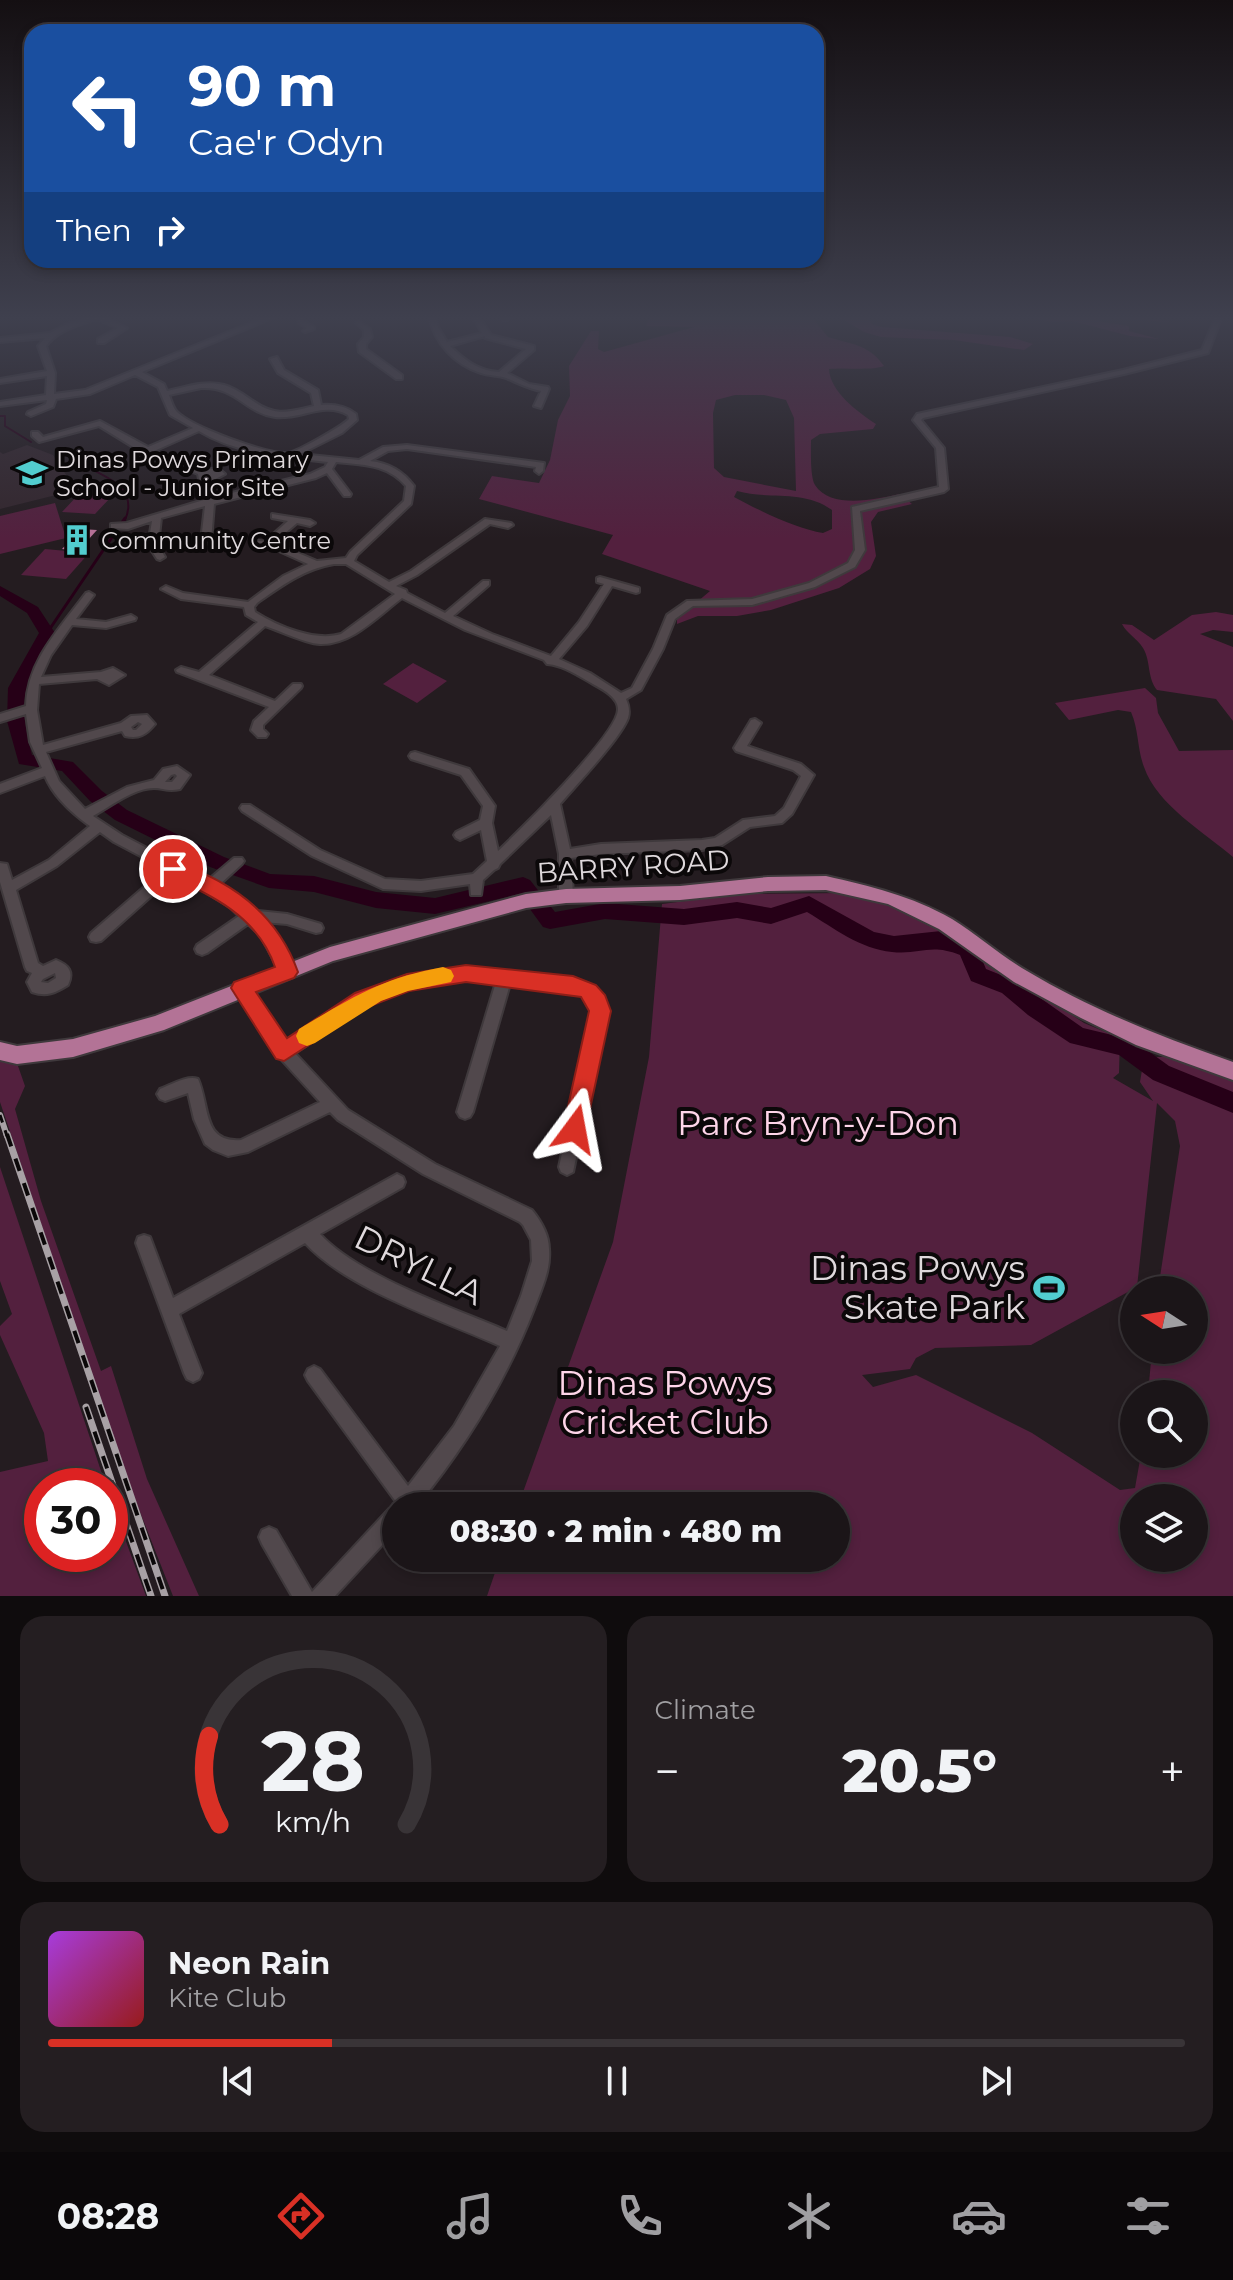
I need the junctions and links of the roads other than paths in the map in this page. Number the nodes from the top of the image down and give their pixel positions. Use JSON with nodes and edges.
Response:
{"nodes":[{"id":1,"x":51,"y":390,"type":"edge"},
{"id":2,"x":91,"y":390,"type":"edge"},
{"id":3,"x":163,"y":390,"type":"edge"},
{"id":4,"x":188,"y":390,"type":"edge"},
{"id":5,"x":226,"y":390,"type":"edge"},
{"id":6,"x":313,"y":390,"type":"edge"},
{"id":7,"x":544,"y":390,"type":"edge"},
{"id":8,"x":1038,"y":390,"type":"edge"},
{"id":9,"x":165,"y":394,"type":"junction"},
{"id":10,"x":51,"y":398,"type":"junction"},
{"id":11,"x":0,"y":404,"type":"edge"},
{"id":12,"x":538,"y":406,"type":"dead end"},
{"id":13,"x":318,"y":407,"type":"junction"},
{"id":14,"x":49,"y":413,"type":"dead end"},
{"id":15,"x":198,"y":429,"type":"junction"},
{"id":16,"x":35,"y":434,"type":"dead end"},
{"id":17,"x":146,"y":451,"type":"junction"},
{"id":18,"x":292,"y":456,"type":"junction"},
{"id":19,"x":361,"y":462,"type":"junction"},
{"id":20,"x":330,"y":464,"type":"junction"},
{"id":21,"x":539,"y":471,"type":"dead end"},
{"id":22,"x":203,"y":473,"type":"dead end"},
{"id":23,"x":347,"y":494,"type":"dead end"},
{"id":24,"x":210,"y":501,"type":"junction"},
{"id":25,"x":275,"y":516,"type":"dead end"},
{"id":26,"x":157,"y":518,"type":"junction"},
{"id":27,"x":295,"y":520,"type":"junction"},
{"id":28,"x":310,"y":523,"type":"dead end"},
{"id":29,"x":508,"y":525,"type":"dead end"},
{"id":30,"x":114,"y":526,"type":"dead end"},
{"id":31,"x":206,"y":541,"type":"dead end"},
{"id":32,"x":254,"y":542,"type":"dead end"},
{"id":33,"x":272,"y":545,"type":"junction"},
{"id":34,"x":160,"y":557,"type":"dead end"},
{"id":35,"x":348,"y":561,"type":"junction"},
{"id":36,"x":314,"y":563,"type":"junction"},
{"id":37,"x":486,"y":583,"type":"dead end"},
{"id":38,"x":389,"y":586,"type":"junction"},
{"id":39,"x":166,"y":589,"type":"dead end"},
{"id":40,"x":636,"y":590,"type":"dead end"},
{"id":41,"x":403,"y":592,"type":"junction"},
{"id":42,"x":89,"y":595,"type":"dead end"},
{"id":43,"x":250,"y":605,"type":"junction"},
{"id":44,"x":446,"y":617,"type":"junction"},
{"id":45,"x":131,"y":618,"type":"dead end"},
{"id":46,"x":71,"y":622,"type":"junction"},
{"id":47,"x":264,"y":622,"type":"junction"},
{"id":48,"x":551,"y":662,"type":"junction"},
{"id":49,"x":181,"y":670,"type":"dead end"},
{"id":50,"x":103,"y":675,"type":"dead end"},
{"id":51,"x":201,"y":676,"type":"junction"},
{"id":52,"x":35,"y":681,"type":"junction"},
{"id":53,"x":297,"y":686,"type":"dead end"},
{"id":54,"x":620,"y":698,"type":"junction"},
{"id":55,"x":275,"y":705,"type":"junction"},
{"id":56,"x":14,"y":713,"type":"edge"},
{"id":57,"x":755,"y":723,"type":"dead end"},
{"id":58,"x":125,"y":726,"type":"dead end"},
{"id":59,"x":262,"y":734,"type":"dead end"},
{"id":60,"x":415,"y":756,"type":"dead end"},
{"id":61,"x":42,"y":760,"type":"junction"},
{"id":62,"x":158,"y":783,"type":"dead end"},
{"id":63,"x":0,"y":789,"type":"edge"},
{"id":64,"x":554,"y":803,"type":"junction"},
{"id":65,"x":246,"y":808,"type":"dead end"},
{"id":66,"x":84,"y":815,"type":"junction"},
{"id":67,"x":486,"y":823,"type":"junction"},
{"id":68,"x":99,"y":826,"type":"junction"},
{"id":69,"x":460,"y":835,"type":"dead end"},
{"id":70,"x":565,"y":854,"type":"junction"},
{"id":71,"x":238,"y":861,"type":"dead end"},
{"id":72,"x":494,"y":865,"type":"junction"},
{"id":73,"x":2,"y":867,"type":"dead end"},
{"id":74,"x":173,"y":869,"type":"junction"},
{"id":75,"x":211,"y":885,"type":"junction"},
{"id":76,"x":9,"y":888,"type":"junction"},
{"id":77,"x":566,"y":896,"type":"junction"},
{"id":78,"x":250,"y":915,"type":"junction"},
{"id":79,"x":316,"y":928,"type":"dead end"},
{"id":80,"x":96,"y":937,"type":"dead end"},
{"id":81,"x":202,"y":949,"type":"dead end"},
{"id":82,"x":41,"y":971,"type":"dead end"},
{"id":83,"x":287,"y":972,"type":"junction"},
{"id":84,"x":505,"y":977,"type":"junction"},
{"id":85,"x":242,"y":988,"type":"junction"},
{"id":86,"x":284,"y":1052,"type":"junction"},
{"id":87,"x":9,"y":1053,"type":"edge"},
{"id":88,"x":1233,"y":1071,"type":"edge"},
{"id":89,"x":165,"y":1094,"type":"dead end"},
{"id":90,"x":329,"y":1105,"type":"junction"},
{"id":91,"x":465,"y":1112,"type":"dead end"},
{"id":92,"x":567,"y":1167,"type":"dead end"},
{"id":93,"x":397,"y":1182,"type":"dead end"},
{"id":94,"x":307,"y":1232,"type":"junction"},
{"id":95,"x":144,"y":1243,"type":"dead end"},
{"id":96,"x":169,"y":1310,"type":"junction"},
{"id":97,"x":511,"y":1342,"type":"junction"},
{"id":98,"x":193,"y":1373,"type":"dead end"},
{"id":99,"x":314,"y":1375,"type":"dead end"},
{"id":100,"x":392,"y":1492,"type":"edge"},
{"id":101,"x":415,"y":1492,"type":"edge"},
{"id":102,"x":382,"y":1531,"type":"edge"},
{"id":103,"x":269,"y":1537,"type":"dead end"},
{"id":104,"x":304,"y":1596,"type":"edge"},
{"id":105,"x":321,"y":1596,"type":"edge"}],
"edges":[{"from":1,"to":10,"type":"street"},
{"from":2,"to":10,"type":"street"},
{"from":3,"to":9,"type":"street"},
{"from":4,"to":9,"type":"street"},
{"from":5,"to":13,"type":"street"},
{"from":6,"to":13,"type":"street"},
{"from":7,"to":12,"type":"street"},
{"from":8,"to":54,"type":"street"},
{"from":9,"to":15,"type":"street"},
{"from":10,"to":11,"type":"street"},
{"from":10,"to":14,"type":"street"},
{"from":13,"to":18,"type":"street"},
{"from":15,"to":17,"type":"street"},
{"from":15,"to":18,"type":"street"},
{"from":16,"to":17,"type":"street"},
{"from":17,"to":22,"type":"street"},
{"from":18,"to":20,"type":"street"},
{"from":19,"to":20,"type":"street"},
{"from":19,"to":21,"type":"street"},
{"from":19,"to":35,"type":"street"},
{"from":20,"to":23,"type":"street"},
{"from":20,"to":24,"type":"street"},
{"from":24,"to":26,"type":"street"},
{"from":24,"to":31,"type":"street"},
{"from":25,"to":27,"type":"street"},
{"from":26,"to":30,"type":"street"},
{"from":26,"to":34,"type":"street"},
{"from":27,"to":28,"type":"street"},
{"from":27,"to":33,"type":"street"},
{"from":29,"to":38,"type":"street"},
{"from":32,"to":33,"type":"street"},
{"from":33,"to":36,"type":"street"},
{"from":35,"to":36,"type":"street"},
{"from":35,"to":38,"type":"street"},
{"from":36,"to":43,"type":"street"},
{"from":37,"to":44,"type":"street"},
{"from":38,"to":41,"type":"street"},
{"from":39,"to":43,"type":"street"},
{"from":40,"to":48,"type":"street"},
{"from":41,"to":44,"type":"street"},
{"from":41,"to":47,"type":"street"},
{"from":42,"to":46,"type":"street"},
{"from":43,"to":47,"type":"street"},
{"from":44,"to":48,"type":"street"},
{"from":45,"to":46,"type":"street"},
{"from":46,"to":52,"type":"street"},
{"from":47,"to":51,"type":"street"},
{"from":48,"to":54,"type":"street"},
{"from":49,"to":51,"type":"street"},
{"from":50,"to":52,"type":"street"},
{"from":51,"to":55,"type":"street"},
{"from":52,"to":56,"type":"street"},
{"from":53,"to":55,"type":"street"},
{"from":54,"to":64,"type":"street"},
{"from":55,"to":59,"type":"street"},
{"from":56,"to":61,"type":"street"},
{"from":57,"to":70,"type":"street"},
{"from":58,"to":61,"type":"street"},
{"from":60,"to":67,"type":"street"},
{"from":61,"to":63,"type":"street"},
{"from":61,"to":66,"type":"street"},
{"from":62,"to":66,"type":"street"},
{"from":64,"to":70,"type":"street"},
{"from":64,"to":72,"type":"street"},
{"from":65,"to":72,"type":"street"},
{"from":66,"to":68,"type":"street"},
{"from":67,"to":69,"type":"street"},
{"from":67,"to":72,"type":"street"},
{"from":68,"to":74,"type":"street"},
{"from":68,"to":76,"type":"street"},
{"from":70,"to":77,"type":"street"},
{"from":71,"to":75,"type":"street"},
{"from":73,"to":76,"type":"street"},
{"from":74,"to":75,"type":"street"},
{"from":74,"to":80,"type":"street"},
{"from":75,"to":78,"type":"street"},
{"from":76,"to":82,"type":"street"},
{"from":77,"to":83,"type":"main road","name":"BARRY ROAD"},
{"from":77,"to":88,"type":"main road","name":"BARRY ROAD"},
{"from":78,"to":79,"type":"street"},
{"from":78,"to":81,"type":"street"},
{"from":78,"to":83,"type":"street"},
{"from":83,"to":85,"type":"main road","name":"BARRY ROAD"},
{"from":84,"to":86,"type":"street"},
{"from":84,"to":91,"type":"street"},
{"from":84,"to":92,"type":"street"},
{"from":85,"to":86,"type":"street"},
{"from":85,"to":87,"type":"main road","name":"BARRY ROAD"},
{"from":86,"to":90,"type":"street"},
{"from":89,"to":90,"type":"street"},
{"from":90,"to":97,"type":"street"},
{"from":93,"to":94,"type":"street","name":"DRYLLA"},
{"from":94,"to":96,"type":"street","name":"DRYLLA"},
{"from":94,"to":97,"type":"street","name":"DRYLLA"},
{"from":95,"to":96,"type":"street"},
{"from":96,"to":98,"type":"street"},
{"from":97,"to":101,"type":"street"},
{"from":99,"to":100,"type":"street"},
{"from":102,"to":105,"type":"street"},
{"from":103,"to":104,"type":"street"}]}
